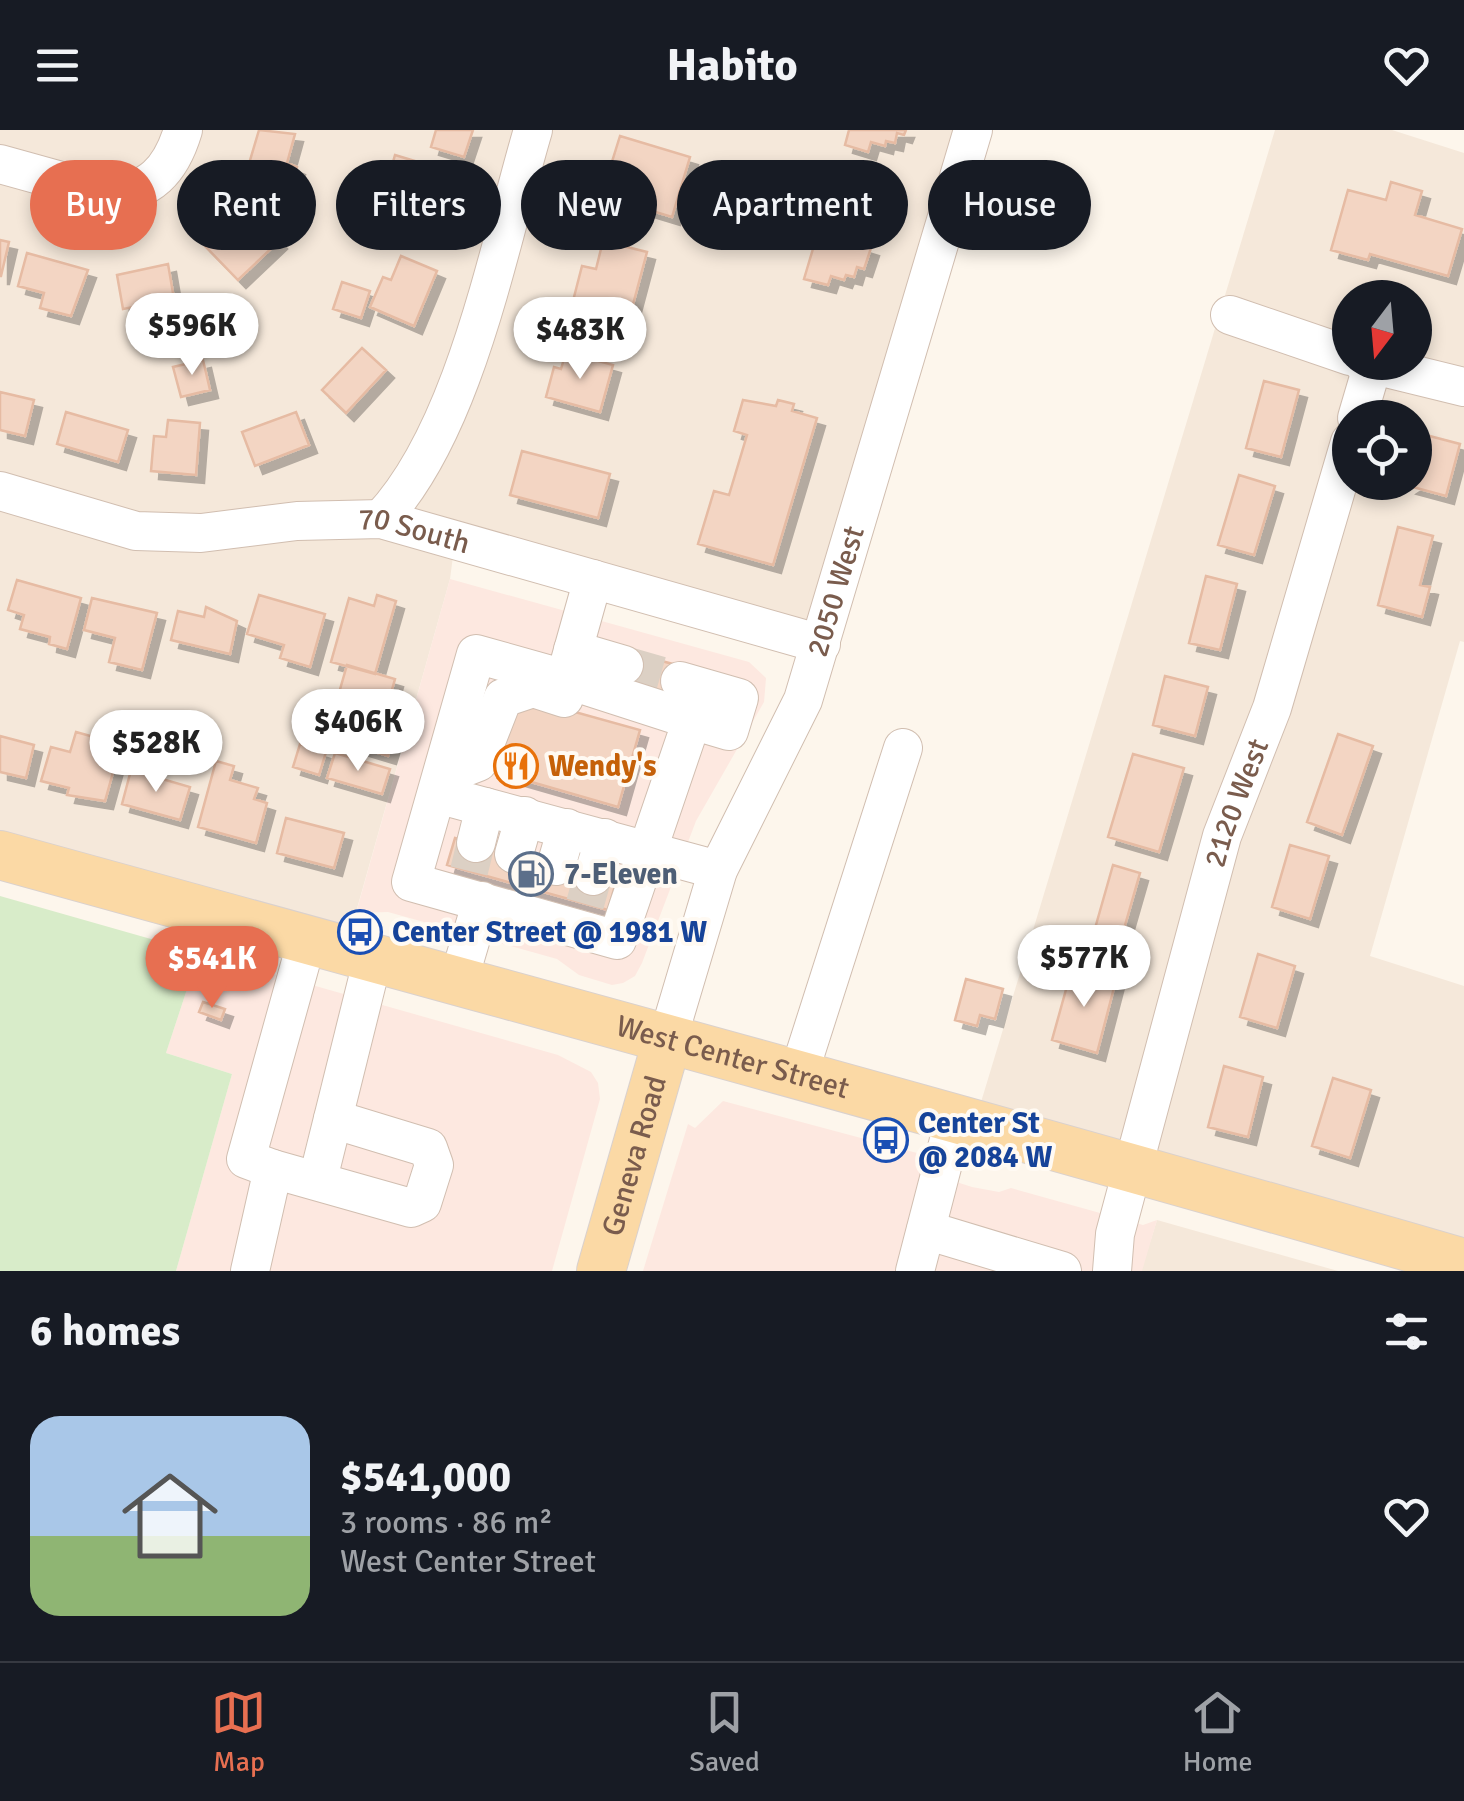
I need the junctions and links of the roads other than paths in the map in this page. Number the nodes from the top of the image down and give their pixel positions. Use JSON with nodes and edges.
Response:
{"nodes":[{"id":1,"x":183,"y":130,"type":"edge"},
{"id":2,"x":533,"y":130,"type":"edge"},
{"id":3,"x":972,"y":130,"type":"edge"},
{"id":4,"x":0,"y":164,"type":"edge"},
{"id":5,"x":1230,"y":315,"type":"dead end"},
{"id":6,"x":1332,"y":352,"type":"edge"},
{"id":7,"x":1432,"y":377,"type":"edge"},
{"id":8,"x":1464,"y":387,"type":"edge"},
{"id":9,"x":0,"y":492,"type":"edge"},
{"id":10,"x":1333,"y":500,"type":"edge"},
{"id":11,"x":381,"y":519,"type":"junction"},
{"id":12,"x":593,"y":579,"type":"junction"},
{"id":13,"x":821,"y":644,"type":"junction"},
{"id":14,"x":569,"y":665,"type":"junction"},
{"id":15,"x":624,"y":665,"type":"tunnel mouth"},
{"id":16,"x":668,"y":695,"type":"junction"},
{"id":17,"x":692,"y":720,"type":"junction"},
{"id":18,"x":903,"y":748,"type":"dead end"},
{"id":19,"x":439,"y":785,"type":"junction"},
{"id":20,"x":567,"y":828,"type":"junction"},
{"id":21,"x":604,"y":838,"type":"junction"},
{"id":22,"x":646,"y":849,"type":"junction"},
{"id":23,"x":0,"y":855,"type":"edge"},
{"id":24,"x":487,"y":870,"type":"junction"},
{"id":25,"x":718,"y":870,"type":"junction"},
{"id":26,"x":548,"y":892,"type":"junction"},
{"id":27,"x":586,"y":903,"type":"junction"},
{"id":28,"x":307,"y":940,"type":"junction"},
{"id":29,"x":374,"y":958,"type":"junction"},
{"id":30,"x":458,"y":982,"type":"junction"},
{"id":31,"x":667,"y":1041,"type":"junction"},
{"id":32,"x":798,"y":1076,"type":"junction"},
{"id":33,"x":955,"y":1117,"type":"junction"},
{"id":34,"x":333,"y":1118,"type":"junction"},
{"id":35,"x":259,"y":1164,"type":"junction"},
{"id":36,"x":1134,"y":1168,"type":"junction"},
{"id":37,"x":318,"y":1179,"type":"junction"},
{"id":38,"x":926,"y":1230,"type":"junction"},
{"id":39,"x":1464,"y":1264,"type":"edge"},
{"id":40,"x":250,"y":1271,"type":"edge"},
{"id":41,"x":601,"y":1271,"type":"edge"},
{"id":42,"x":915,"y":1271,"type":"edge"},
{"id":43,"x":1062,"y":1271,"type":"edge"},
{"id":44,"x":1112,"y":1271,"type":"edge"}],
"edges":[{"from":1,"to":4,"type":"street"},
{"from":2,"to":11,"type":"street"},
{"from":3,"to":13,"type":"street","name":"2050 West"},
{"from":5,"to":6,"type":"street"},
{"from":7,"to":8,"type":"street"},
{"from":9,"to":11,"type":"street","name":"70 South"},
{"from":10,"to":36,"type":"street","name":"2120 West"},
{"from":11,"to":12,"type":"street","name":"70 South"},
{"from":12,"to":13,"type":"street","name":"70 South"},
{"from":12,"to":14,"type":"street"},
{"from":13,"to":25,"type":"street","name":"2050 West"},
{"from":14,"to":15,"type":"street"},
{"from":14,"to":16,"type":"street"},
{"from":14,"to":19,"type":"street"},
{"from":16,"to":17,"type":"street"},
{"from":16,"to":17,"type":"street"},
{"from":16,"to":19,"type":"street"},
{"from":17,"to":22,"type":"street"},
{"from":18,"to":32,"type":"street"},
{"from":19,"to":24,"type":"street"},
{"from":19,"to":24,"type":"street"},
{"from":20,"to":21,"type":"street"},
{"from":20,"to":24,"type":"street"},
{"from":20,"to":26,"type":"street"},
{"from":21,"to":22,"type":"street"},
{"from":21,"to":27,"type":"street"},
{"from":22,"to":25,"type":"street"},
{"from":22,"to":27,"type":"street"},
{"from":23,"to":28,"type":"main road","name":"West Center Street"},
{"from":24,"to":26,"type":"street"},
{"from":24,"to":30,"type":"street"},
{"from":25,"to":31,"type":"street","name":"2050 West"},
{"from":26,"to":27,"type":"street"},
{"from":28,"to":29,"type":"main road","name":"West Center Street"},
{"from":28,"to":35,"type":"street"},
{"from":29,"to":30,"type":"main road","name":"West Center Street"},
{"from":29,"to":34,"type":"street"},
{"from":30,"to":31,"type":"main road","name":"West Center Street"},
{"from":31,"to":32,"type":"main road","name":"West Center Street"},
{"from":31,"to":41,"type":"main road","name":"Geneva Road"},
{"from":32,"to":33,"type":"main road","name":"West Center Street"},
{"from":33,"to":36,"type":"main road","name":"West Center Street"},
{"from":33,"to":38,"type":"street"},
{"from":34,"to":37,"type":"street"},
{"from":34,"to":37,"type":"street"},
{"from":35,"to":37,"type":"street"},
{"from":35,"to":40,"type":"street"},
{"from":36,"to":39,"type":"main road","name":"West Center Street"},
{"from":36,"to":44,"type":"street","name":"2120 West"},
{"from":38,"to":42,"type":"street"},
{"from":38,"to":43,"type":"street"}]}
